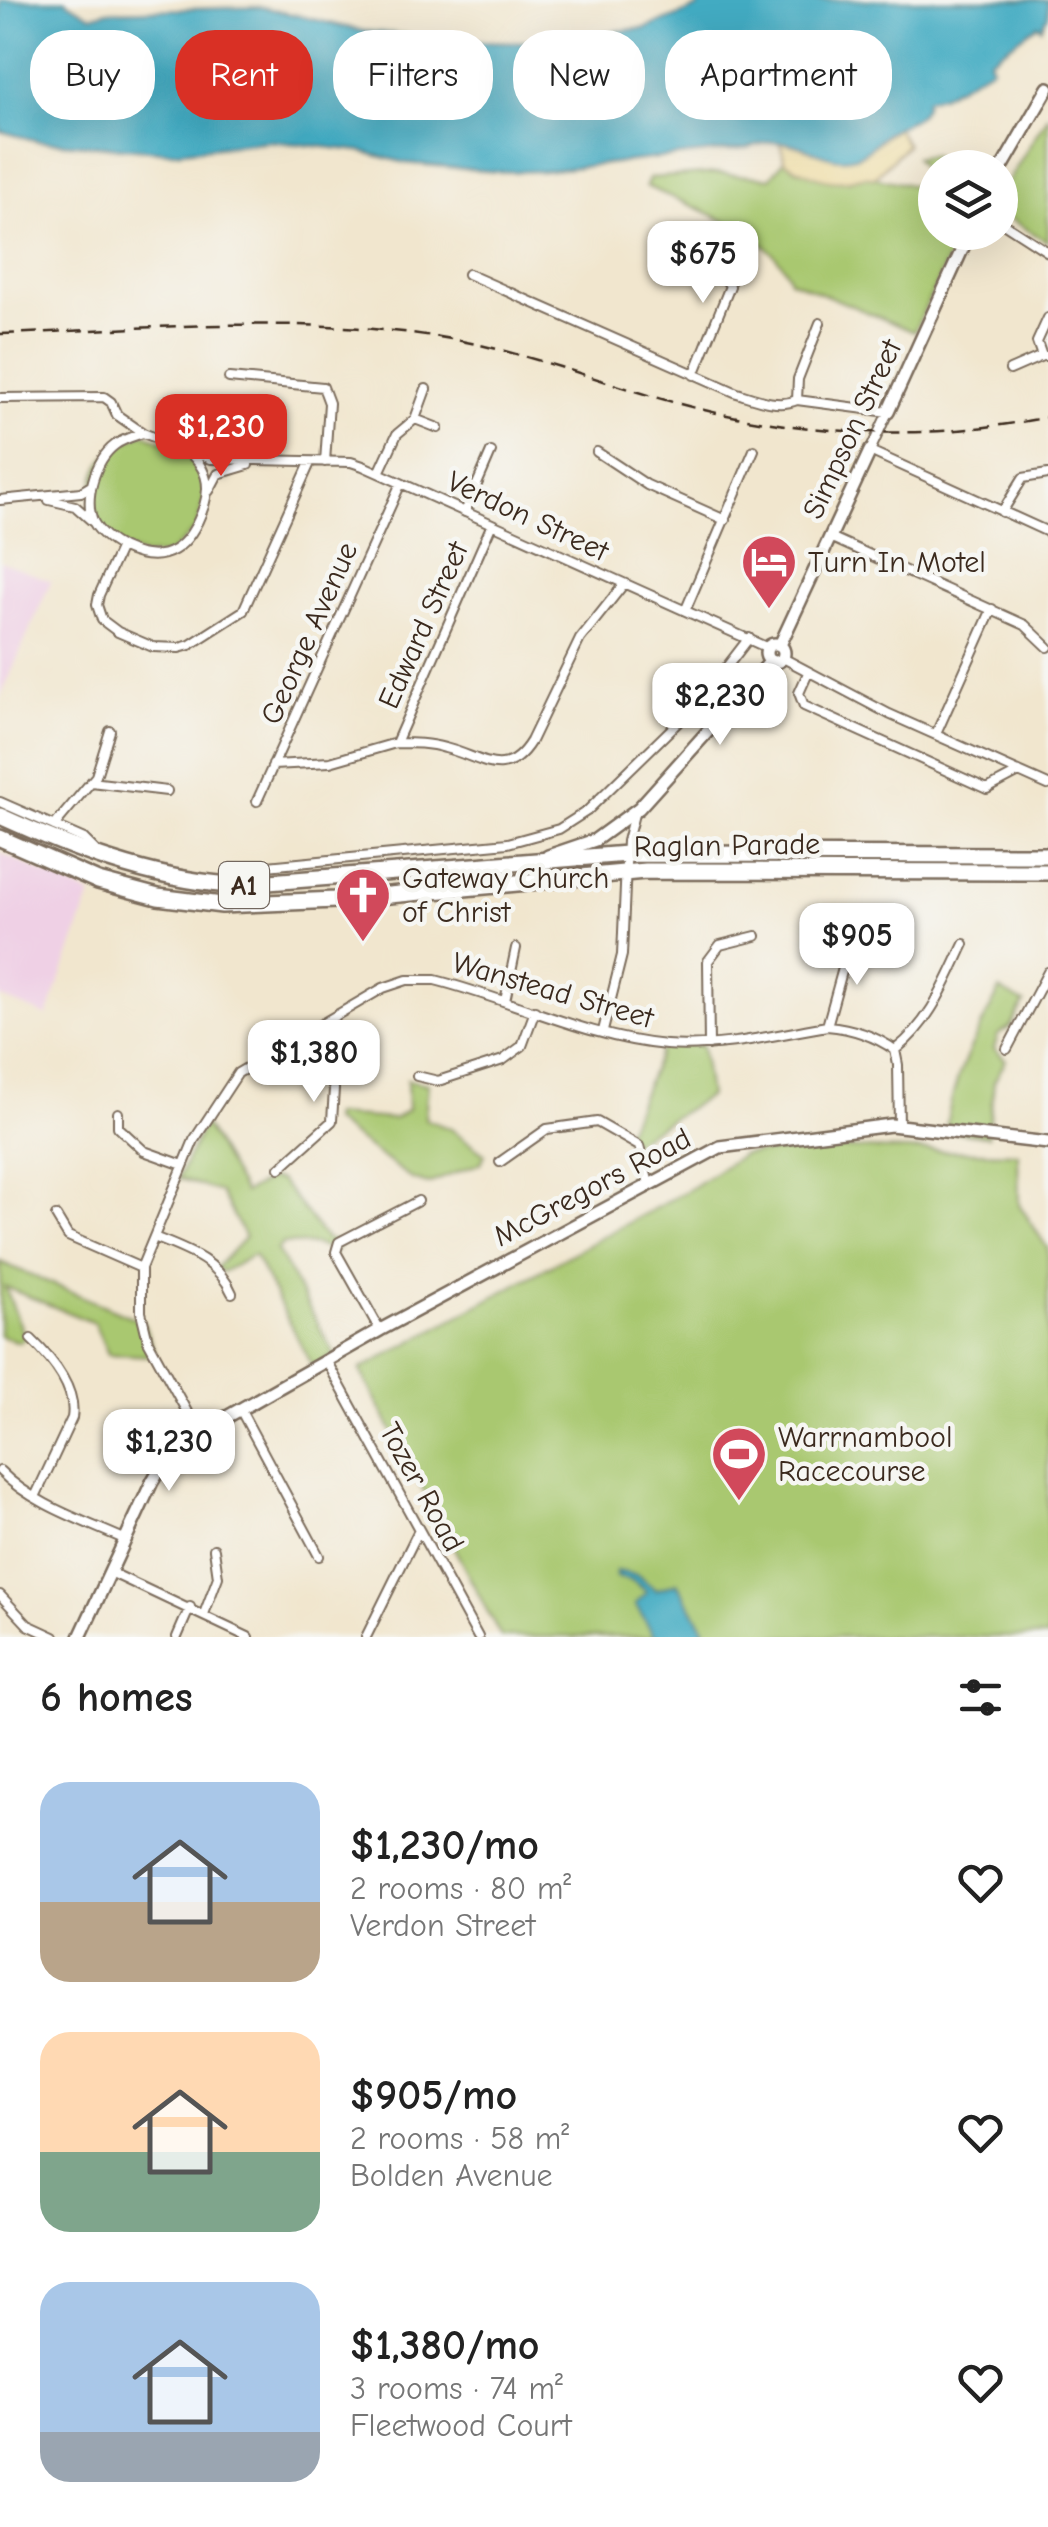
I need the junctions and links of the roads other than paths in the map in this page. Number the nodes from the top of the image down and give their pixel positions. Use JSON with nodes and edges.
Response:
{"nodes":[{"id":1,"x":1048,"y":88,"type":"edge"},
{"id":2,"x":1012,"y":150,"type":"edge"},
{"id":3,"x":1018,"y":233,"type":"edge"},
{"id":4,"x":676,"y":247,"type":"dead end"},
{"id":5,"x":962,"y":250,"type":"edge"},
{"id":6,"x":1048,"y":252,"type":"edge"},
{"id":7,"x":468,"y":274,"type":"dead end"},
{"id":8,"x":1048,"y":318,"type":"edge"},
{"id":9,"x":820,"y":323,"type":"dead end"},
{"id":10,"x":1045,"y":356,"type":"edge"},
{"id":11,"x":1010,"y":370,"type":"dead end"},
{"id":12,"x":694,"y":375,"type":"junction"},
{"id":13,"x":229,"y":378,"type":"dead end"},
{"id":14,"x":426,"y":389,"type":"dead end"},
{"id":15,"x":0,"y":398,"type":"edge"},
{"id":16,"x":797,"y":400,"type":"junction"},
{"id":17,"x":888,"y":412,"type":"junction"},
{"id":18,"x":415,"y":419,"type":"junction"},
{"id":19,"x":438,"y":428,"type":"dead end"},
{"id":20,"x":143,"y":433,"type":"junction"},
{"id":21,"x":754,"y":450,"type":"dead end"},
{"id":22,"x":870,"y":451,"type":"junction"},
{"id":23,"x":188,"y":452,"type":"junction"},
{"id":24,"x":491,"y":452,"type":"dead end"},
{"id":25,"x":597,"y":452,"type":"dead end"},
{"id":26,"x":262,"y":462,"type":"junction"},
{"id":27,"x":310,"y":462,"type":"junction"},
{"id":28,"x":325,"y":462,"type":"junction"},
{"id":29,"x":379,"y":473,"type":"junction"},
{"id":30,"x":1048,"y":474,"type":"edge"},
{"id":31,"x":401,"y":483,"type":"junction"},
{"id":32,"x":91,"y":486,"type":"junction"},
{"id":33,"x":209,"y":491,"type":"junction"},
{"id":34,"x":34,"y":499,"type":"junction"},
{"id":35,"x":0,"y":500,"type":"edge"},
{"id":36,"x":465,"y":512,"type":"junction"},
{"id":37,"x":1002,"y":512,"type":"junction"},
{"id":38,"x":725,"y":520,"type":"junction"},
{"id":39,"x":94,"y":523,"type":"junction"},
{"id":40,"x":492,"y":524,"type":"junction"},
{"id":41,"x":1048,"y":532,"type":"edge"},
{"id":42,"x":830,"y":536,"type":"junction"},
{"id":43,"x":121,"y":546,"type":"junction"},
{"id":44,"x":622,"y":585,"type":"junction"},
{"id":45,"x":686,"y":609,"type":"junction"},
{"id":46,"x":992,"y":609,"type":"junction"},
{"id":47,"x":748,"y":638,"type":"junction"},
{"id":48,"x":1048,"y":647,"type":"edge"},
{"id":49,"x":775,"y":653,"type":"junction"},
{"id":50,"x":808,"y":673,"type":"junction"},
{"id":51,"x":110,"y":731,"type":"dead end"},
{"id":52,"x":936,"y":734,"type":"junction"},
{"id":53,"x":396,"y":743,"type":"junction"},
{"id":54,"x":274,"y":765,"type":"junction"},
{"id":55,"x":1019,"y":772,"type":"junction"},
{"id":56,"x":91,"y":782,"type":"junction"},
{"id":57,"x":1048,"y":784,"type":"edge"},
{"id":58,"x":166,"y":791,"type":"dead end"},
{"id":59,"x":257,"y":801,"type":"dead end"},
{"id":60,"x":0,"y":802,"type":"edge"},
{"id":61,"x":639,"y":808,"type":"junction"},
{"id":62,"x":0,"y":816,"type":"edge"},
{"id":63,"x":54,"y":826,"type":"junction"},
{"id":64,"x":0,"y":838,"type":"edge"},
{"id":65,"x":627,"y":854,"type":"junction"},
{"id":66,"x":1048,"y":855,"type":"edge"},
{"id":67,"x":100,"y":859,"type":"junction"},
{"id":68,"x":500,"y":863,"type":"junction"},
{"id":69,"x":235,"y":869,"type":"dead end"},
{"id":70,"x":333,"y":870,"type":"junction"},
{"id":71,"x":1048,"y":872,"type":"edge"},
{"id":72,"x":626,"y":874,"type":"junction"},
{"id":73,"x":336,"y":900,"type":"junction"},
{"id":74,"x":756,"y":936,"type":"dead end"},
{"id":75,"x":851,"y":939,"type":"dead end"},
{"id":76,"x":964,"y":944,"type":"dead end"},
{"id":77,"x":516,"y":948,"type":"dead end"},
{"id":78,"x":1048,"y":972,"type":"edge"},
{"id":79,"x":505,"y":1001,"type":"junction"},
{"id":80,"x":536,"y":1011,"type":"junction"},
{"id":81,"x":827,"y":1026,"type":"junction"},
{"id":82,"x":603,"y":1031,"type":"junction"},
{"id":83,"x":307,"y":1033,"type":"junction"},
{"id":84,"x":709,"y":1045,"type":"junction"},
{"id":85,"x":1008,"y":1049,"type":"dead end"},
{"id":86,"x":895,"y":1050,"type":"junction"},
{"id":87,"x":417,"y":1076,"type":"dead end"},
{"id":88,"x":118,"y":1113,"type":"dead end"},
{"id":89,"x":898,"y":1126,"type":"junction"},
{"id":90,"x":1048,"y":1142,"type":"edge"},
{"id":91,"x":500,"y":1162,"type":"dead end"},
{"id":92,"x":184,"y":1166,"type":"junction"},
{"id":93,"x":280,"y":1168,"type":"dead end"},
{"id":94,"x":649,"y":1184,"type":"junction"},
{"id":95,"x":418,"y":1201,"type":"dead end"},
{"id":96,"x":56,"y":1216,"type":"dead end"},
{"id":97,"x":154,"y":1237,"type":"junction"},
{"id":98,"x":141,"y":1268,"type":"junction"},
{"id":99,"x":232,"y":1293,"type":"dead end"},
{"id":100,"x":380,"y":1330,"type":"junction"},
{"id":101,"x":31,"y":1340,"type":"dead end"},
{"id":102,"x":326,"y":1360,"type":"junction"},
{"id":103,"x":240,"y":1409,"type":"junction"},
{"id":104,"x":198,"y":1432,"type":"junction"},
{"id":105,"x":0,"y":1471,"type":"edge"},
{"id":106,"x":35,"y":1496,"type":"junction"},
{"id":107,"x":420,"y":1530,"type":"junction"},
{"id":108,"x":126,"y":1540,"type":"junction"},
{"id":109,"x":214,"y":1549,"type":"dead end"},
{"id":110,"x":319,"y":1556,"type":"dead end"},
{"id":111,"x":110,"y":1572,"type":"junction"},
{"id":112,"x":0,"y":1594,"type":"edge"},
{"id":113,"x":190,"y":1607,"type":"junction"},
{"id":114,"x":204,"y":1614,"type":"junction"},
{"id":115,"x":54,"y":1637,"type":"edge"},
{"id":116,"x":80,"y":1637,"type":"edge"},
{"id":117,"x":177,"y":1637,"type":"edge"},
{"id":118,"x":248,"y":1637,"type":"edge"},
{"id":119,"x":366,"y":1637,"type":"edge"},
{"id":120,"x":478,"y":1637,"type":"edge"}],
"edges":[{"from":1,"to":2,"type":"street"},
{"from":3,"to":6,"type":"street"},
{"from":4,"to":12,"type":"street"},
{"from":5,"to":17,"type":"street","name":"Simpson Street"},
{"from":7,"to":12,"type":"street"},
{"from":8,"to":10,"type":"street"},
{"from":9,"to":16,"type":"street"},
{"from":10,"to":11,"type":"street"},
{"from":12,"to":16,"type":"street"},
{"from":13,"to":28,"type":"street"},
{"from":14,"to":18,"type":"street"},
{"from":15,"to":20,"type":"street"},
{"from":16,"to":17,"type":"street"},
{"from":17,"to":22,"type":"street","name":"Simpson Street"},
{"from":18,"to":19,"type":"street"},
{"from":18,"to":29,"type":"street"},
{"from":20,"to":23,"type":"street"},
{"from":20,"to":32,"type":"street"},
{"from":21,"to":38,"type":"street"},
{"from":22,"to":37,"type":"street"},
{"from":22,"to":42,"type":"street","name":"Simpson Street"},
{"from":23,"to":26,"type":"street","name":"Verdon Street"},
{"from":23,"to":33,"type":"street"},
{"from":24,"to":36,"type":"street"},
{"from":25,"to":38,"type":"street"},
{"from":26,"to":27,"type":"street","name":"Verdon Street"},
{"from":26,"to":33,"type":"street","name":"Verdon Street"},
{"from":27,"to":28,"type":"street","name":"Verdon Street"},
{"from":27,"to":43,"type":"street"},
{"from":28,"to":29,"type":"street","name":"Verdon Street"},
{"from":29,"to":31,"type":"street","name":"Verdon Street"},
{"from":30,"to":37,"type":"street"},
{"from":31,"to":36,"type":"street","name":"Verdon Street"},
{"from":31,"to":54,"type":"street","name":"George Avenue"},
{"from":32,"to":34,"type":"street"},
{"from":32,"to":39,"type":"street"},
{"from":33,"to":43,"type":"street"},
{"from":34,"to":35,"type":"street"},
{"from":34,"to":39,"type":"street"},
{"from":36,"to":40,"type":"street","name":"Verdon Street"},
{"from":37,"to":41,"type":"street"},
{"from":38,"to":45,"type":"street"},
{"from":39,"to":43,"type":"street"},
{"from":40,"to":44,"type":"street","name":"Verdon Street"},
{"from":40,"to":53,"type":"street","name":"Edward Street"},
{"from":42,"to":46,"type":"street"},
{"from":42,"to":49,"type":"street","name":"Simpson Street"},
{"from":44,"to":45,"type":"street","name":"Verdon Street"},
{"from":44,"to":53,"type":"street"},
{"from":45,"to":47,"type":"street","name":"Verdon Street"},
{"from":46,"to":48,"type":"street"},
{"from":46,"to":52,"type":"street"},
{"from":47,"to":49,"type":"street","name":"Verdon Street"},
{"from":47,"to":70,"type":"street","name":"Raglan Parade"},
{"from":49,"to":50,"type":"street","name":"Verdon Street"},
{"from":49,"to":61,"type":"street","name":"Simpson Street"},
{"from":50,"to":52,"type":"street","name":"Verdon Street"},
{"from":50,"to":55,"type":"street"},
{"from":51,"to":56,"type":"street"},
{"from":52,"to":55,"type":"street","name":"Verdon Street"},
{"from":53,"to":54,"type":"street"},
{"from":54,"to":59,"type":"street","name":"George Avenue"},
{"from":55,"to":57,"type":"street","name":"Verdon Street"},
{"from":56,"to":58,"type":"street"},
{"from":56,"to":63,"type":"street"},
{"from":60,"to":63,"type":"street","name":"Raglan Parade"},
{"from":61,"to":65,"type":"street","name":"Simpson Street"},
{"from":61,"to":68,"type":"street","name":"Simpson Street"},
{"from":62,"to":67,"type":"highway","name":"Raglan Parade","number":"A1"},
{"from":63,"to":67,"type":"street","name":"Raglan Parade"},
{"from":64,"to":73,"type":"highway","name":"Raglan Parade","number":"A1"},
{"from":65,"to":66,"type":"highway","name":"Raglan Parade","number":"A1"},
{"from":65,"to":68,"type":"highway","name":"Raglan Parade","number":"A1"},
{"from":65,"to":72,"type":"street","name":"Simpson Street"},
{"from":67,"to":70,"type":"highway","name":"Raglan Parade","number":"A1"},
{"from":68,"to":70,"type":"highway","name":"Raglan Parade","number":"A1"},
{"from":69,"to":70,"type":"street","name":"Raglan Parade"},
{"from":70,"to":73,"type":"highway"},
{"from":71,"to":72,"type":"highway","name":"Raglan Parade","number":"A1"},
{"from":72,"to":73,"type":"highway","name":"Raglan Parade","number":"A1"},
{"from":72,"to":82,"type":"street","name":"Simpson Street"},
{"from":74,"to":84,"type":"street"},
{"from":75,"to":81,"type":"street"},
{"from":76,"to":86,"type":"street"},
{"from":77,"to":79,"type":"street"},
{"from":78,"to":85,"type":"street"},
{"from":79,"to":80,"type":"street","name":"Wanstead Street"},
{"from":79,"to":83,"type":"street","name":"Wanstead Street"},
{"from":80,"to":82,"type":"street","name":"Wanstead Street"},
{"from":80,"to":87,"type":"street"},
{"from":81,"to":84,"type":"street","name":"Wanstead Street"},
{"from":81,"to":86,"type":"street","name":"Wanstead Street"},
{"from":82,"to":84,"type":"street","name":"Wanstead Street"},
{"from":83,"to":92,"type":"street","name":"Wanstead Street"},
{"from":83,"to":93,"type":"street"},
{"from":86,"to":89,"type":"street"},
{"from":88,"to":92,"type":"street"},
{"from":89,"to":90,"type":"street","name":"McGregors Road"},
{"from":89,"to":94,"type":"street","name":"McGregors Road"},
{"from":91,"to":94,"type":"street"},
{"from":92,"to":97,"type":"street","name":"Wanstead Street"},
{"from":94,"to":100,"type":"street","name":"McGregors Road"},
{"from":95,"to":100,"type":"street"},
{"from":96,"to":98,"type":"street"},
{"from":97,"to":98,"type":"street","name":"Wanstead Street"},
{"from":97,"to":99,"type":"street"},
{"from":98,"to":104,"type":"street","name":"Wanstead Street"},
{"from":100,"to":102,"type":"street","name":"McGregors Road"},
{"from":101,"to":106,"type":"street"},
{"from":102,"to":103,"type":"street","name":"McGregors Road"},
{"from":102,"to":107,"type":"street","name":"Tozer Road"},
{"from":103,"to":104,"type":"street","name":"McGregors Road"},
{"from":103,"to":110,"type":"street"},
{"from":104,"to":108,"type":"street","name":"McGregors Road"},
{"from":105,"to":106,"type":"street"},
{"from":106,"to":108,"type":"street"},
{"from":107,"to":119,"type":"street"},
{"from":107,"to":120,"type":"street","name":"Tozer Road"},
{"from":108,"to":111,"type":"street","name":"McGregors Road"},
{"from":109,"to":114,"type":"street"},
{"from":111,"to":113,"type":"street"},
{"from":111,"to":116,"type":"street","name":"McGregors Road"},
{"from":112,"to":115,"type":"street"},
{"from":113,"to":114,"type":"street"},
{"from":113,"to":117,"type":"street"},
{"from":114,"to":118,"type":"street"}]}
